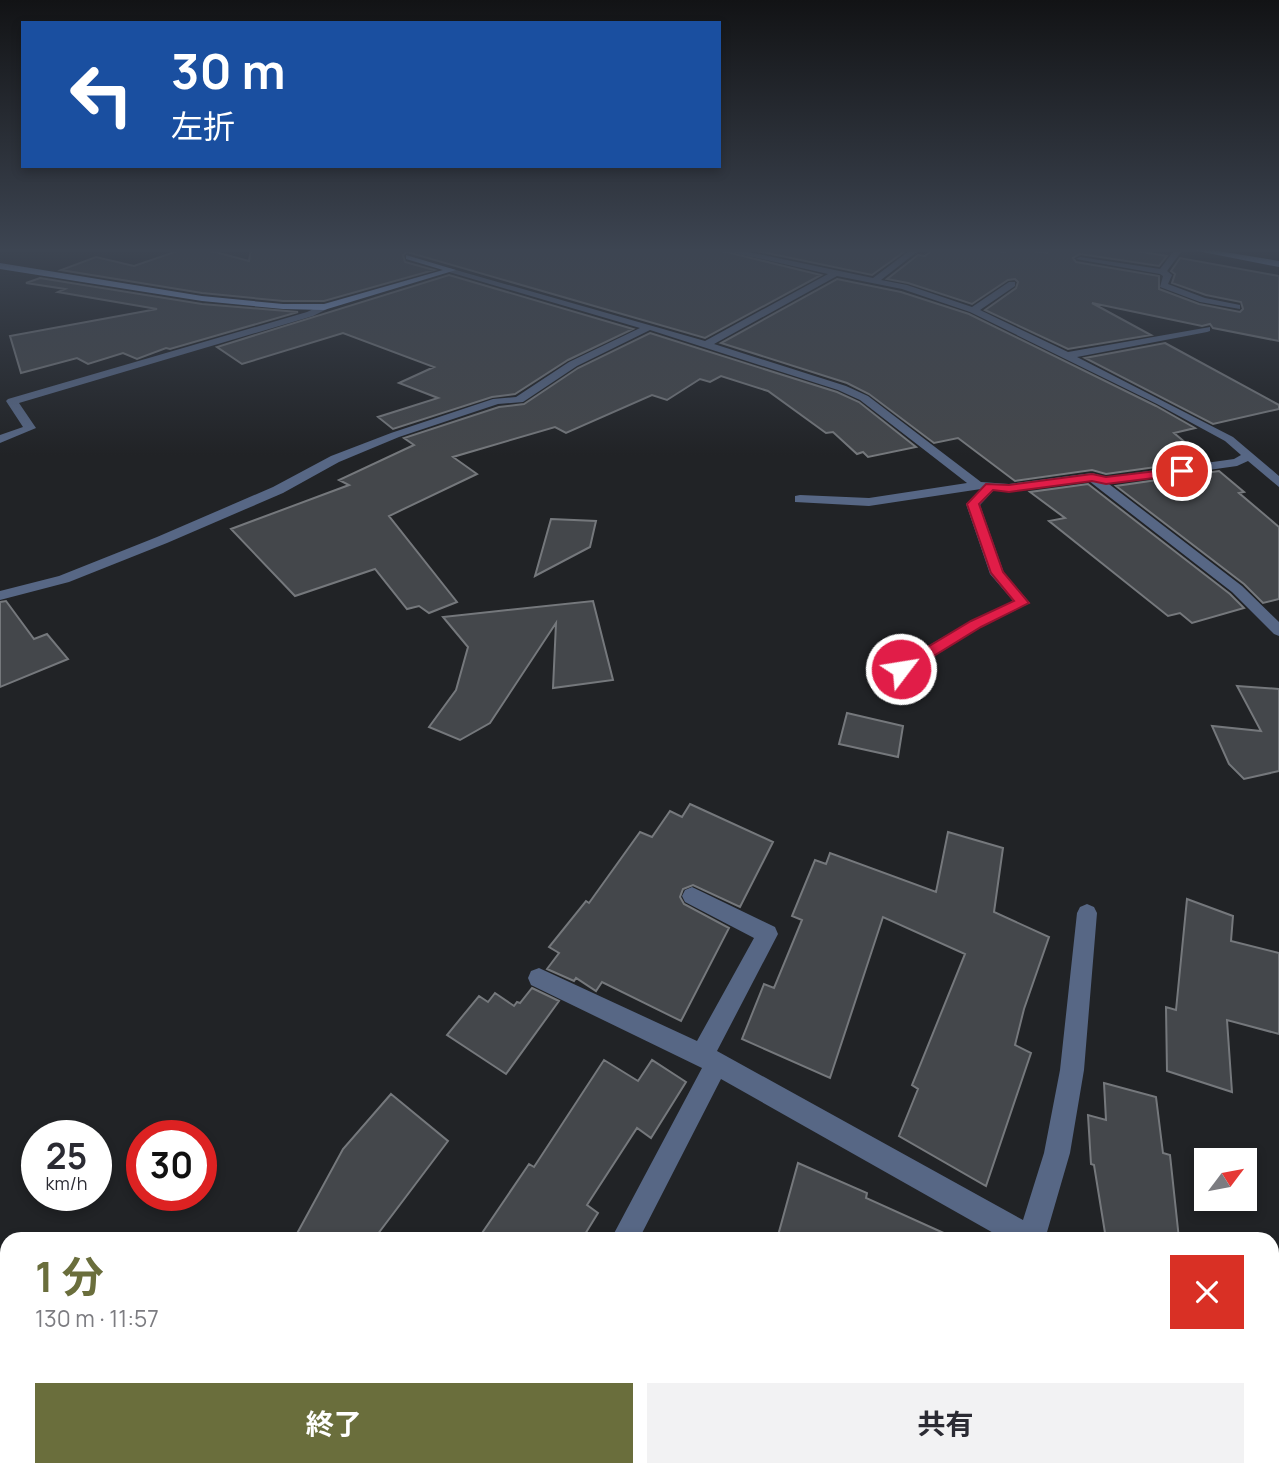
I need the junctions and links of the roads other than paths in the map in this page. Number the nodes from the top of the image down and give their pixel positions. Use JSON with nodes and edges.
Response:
{"nodes":[{"id":1,"x":300,"y":317,"type":"edge"},
{"id":2,"x":614,"y":317,"type":"edge"},
{"id":3,"x":756,"y":317,"type":"edge"},
{"id":4,"x":988,"y":317,"type":"edge"},
{"id":5,"x":649,"y":327,"type":"junction"},
{"id":6,"x":1207,"y":329,"type":"dead end"},
{"id":7,"x":706,"y":345,"type":"junction"},
{"id":8,"x":1070,"y":355,"type":"junction"},
{"id":9,"x":0,"y":439,"type":"edge"},
{"id":10,"x":1249,"y":455,"type":"junction"},
{"id":11,"x":1092,"y":477,"type":"junction"},
{"id":12,"x":1279,"y":482,"type":"edge"},
{"id":13,"x":984,"y":486,"type":"junction"},
{"id":14,"x":800,"y":499,"type":"dead end"},
{"id":15,"x":0,"y":596,"type":"edge"},
{"id":16,"x":1279,"y":631,"type":"edge"},
{"id":17,"x":901,"y":669,"type":"dead end"},
{"id":18,"x":692,"y":896,"type":"dead end"},
{"id":19,"x":1087,"y":913,"type":"dead end"},
{"id":20,"x":539,"y":978,"type":"dead end"},
{"id":21,"x":709,"y":1059,"type":"junction"},
{"id":22,"x":628,"y":1232,"type":"edge"},
{"id":23,"x":1020,"y":1232,"type":"edge"},
{"id":24,"x":1033,"y":1232,"type":"edge"}],
"edges":[{"from":1,"to":9,"type":"street"},
{"from":2,"to":5,"type":"street"},
{"from":3,"to":7,"type":"street"},
{"from":4,"to":8,"type":"street"},
{"from":5,"to":7,"type":"street"},
{"from":5,"to":15,"type":"street"},
{"from":6,"to":8,"type":"street"},
{"from":7,"to":13,"type":"street"},
{"from":8,"to":10,"type":"street"},
{"from":10,"to":11,"type":"street"},
{"from":10,"to":12,"type":"street"},
{"from":11,"to":13,"type":"street"},
{"from":11,"to":16,"type":"street"},
{"from":13,"to":14,"type":"street"},
{"from":13,"to":17,"type":"street"},
{"from":18,"to":21,"type":"street"},
{"from":19,"to":24,"type":"street"},
{"from":20,"to":21,"type":"street"},
{"from":21,"to":22,"type":"street"},
{"from":21,"to":23,"type":"street"}]}
